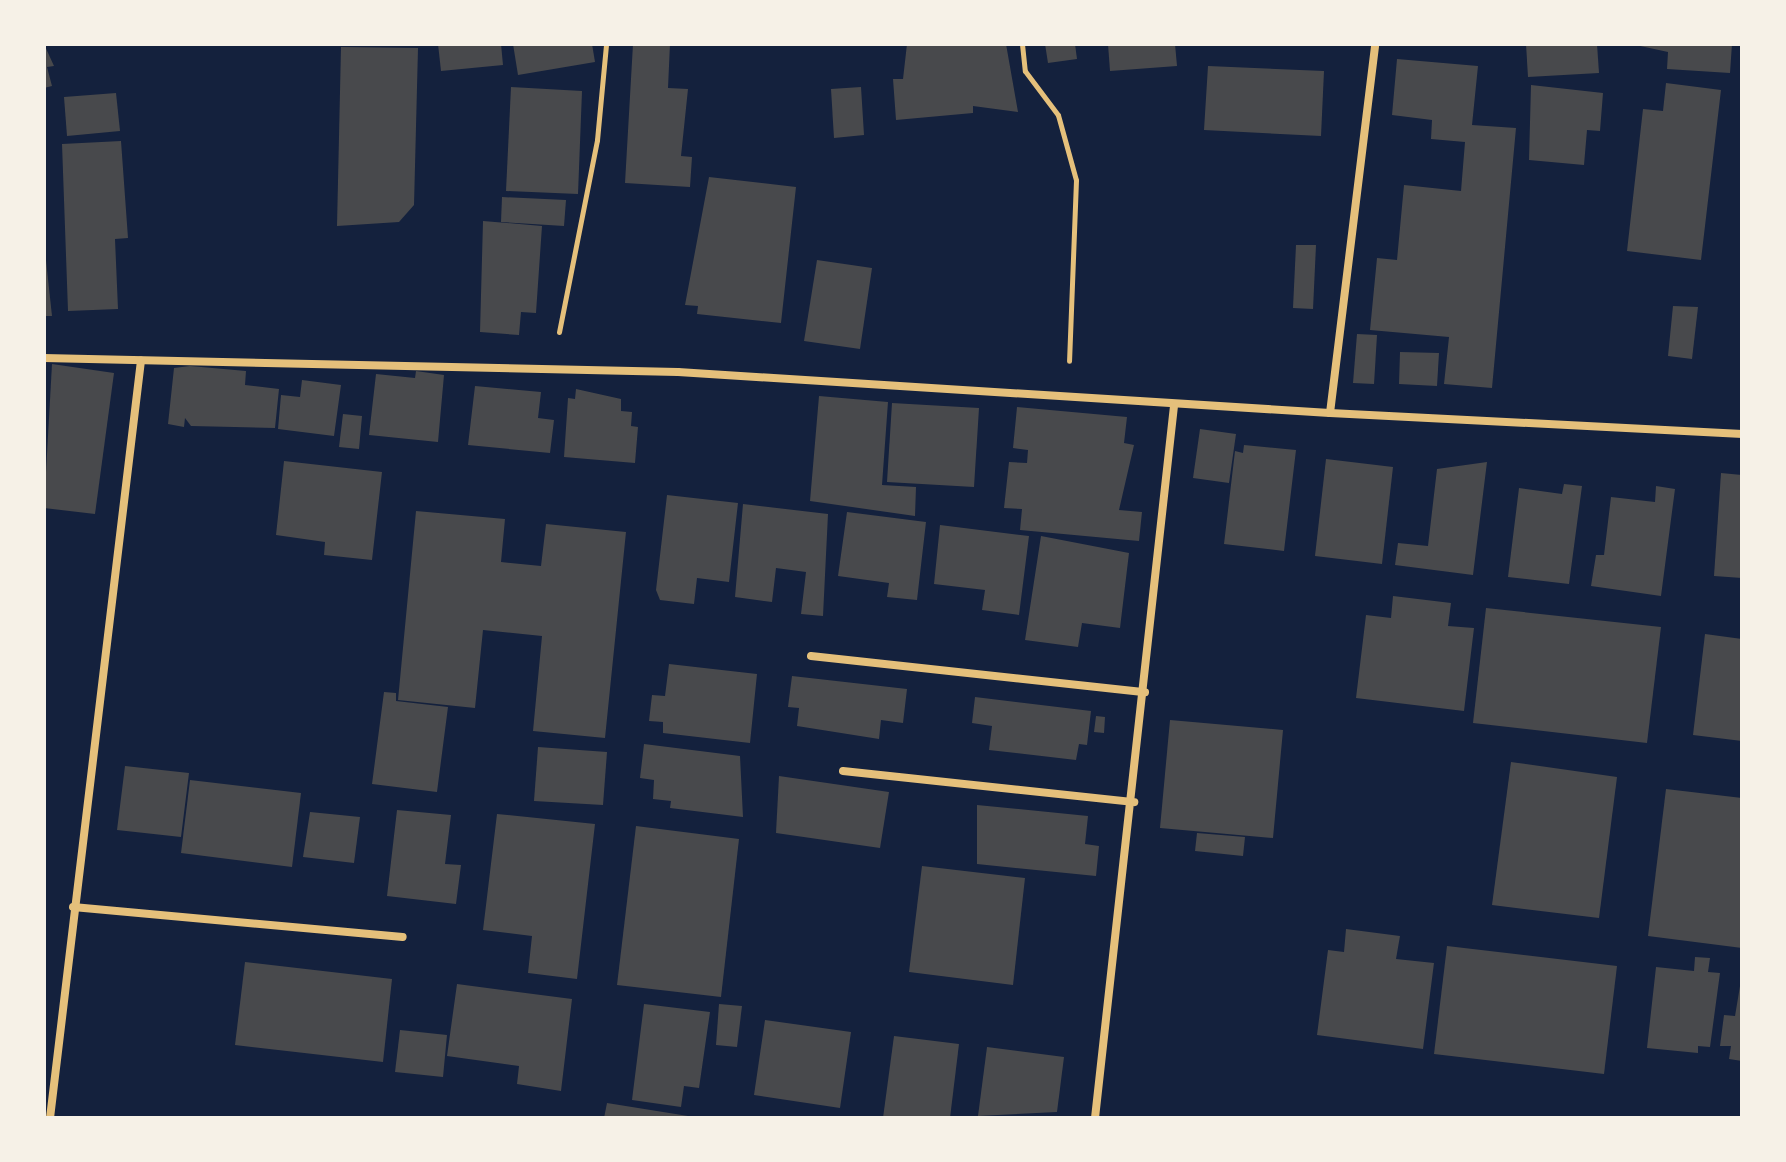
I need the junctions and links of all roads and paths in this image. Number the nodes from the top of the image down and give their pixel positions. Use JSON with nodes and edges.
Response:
{"nodes":[{"id":1,"x":606,"y":44,"type":"edge"},
{"id":2,"x":1022,"y":44,"type":"edge"},
{"id":3,"x":1375,"y":44,"type":"edge"},
{"id":4,"x":44,"y":358,"type":"edge"},
{"id":5,"x":141,"y":360,"type":"junction"},
{"id":6,"x":552,"y":369,"type":"junction"},
{"id":7,"x":1065,"y":398,"type":"junction"},
{"id":8,"x":1174,"y":406,"type":"junction"},
{"id":9,"x":1330,"y":413,"type":"junction"},
{"id":10,"x":1742,"y":434,"type":"edge"},
{"id":11,"x":811,"y":656,"type":"dead end"},
{"id":12,"x":1145,"y":692,"type":"junction"},
{"id":13,"x":843,"y":771,"type":"dead end"},
{"id":14,"x":1134,"y":802,"type":"junction"},
{"id":15,"x":73,"y":907,"type":"junction"},
{"id":16,"x":403,"y":937,"type":"dead end"},
{"id":17,"x":50,"y":1118,"type":"edge"},
{"id":18,"x":1095,"y":1118,"type":"edge"}],
"edges":[{"from":1,"to":6,"type":"path"},
{"from":2,"to":7,"type":"path"},
{"from":3,"to":9,"type":"street"},
{"from":4,"to":5,"type":"street"},
{"from":5,"to":6,"type":"street"},
{"from":5,"to":15,"type":"street"},
{"from":6,"to":7,"type":"street"},
{"from":7,"to":8,"type":"street"},
{"from":8,"to":9,"type":"street"},
{"from":8,"to":12,"type":"street"},
{"from":9,"to":10,"type":"street"},
{"from":11,"to":12,"type":"street"},
{"from":12,"to":14,"type":"street"},
{"from":13,"to":14,"type":"street"},
{"from":14,"to":18,"type":"street"},
{"from":15,"to":16,"type":"street"},
{"from":15,"to":17,"type":"street"}]}
